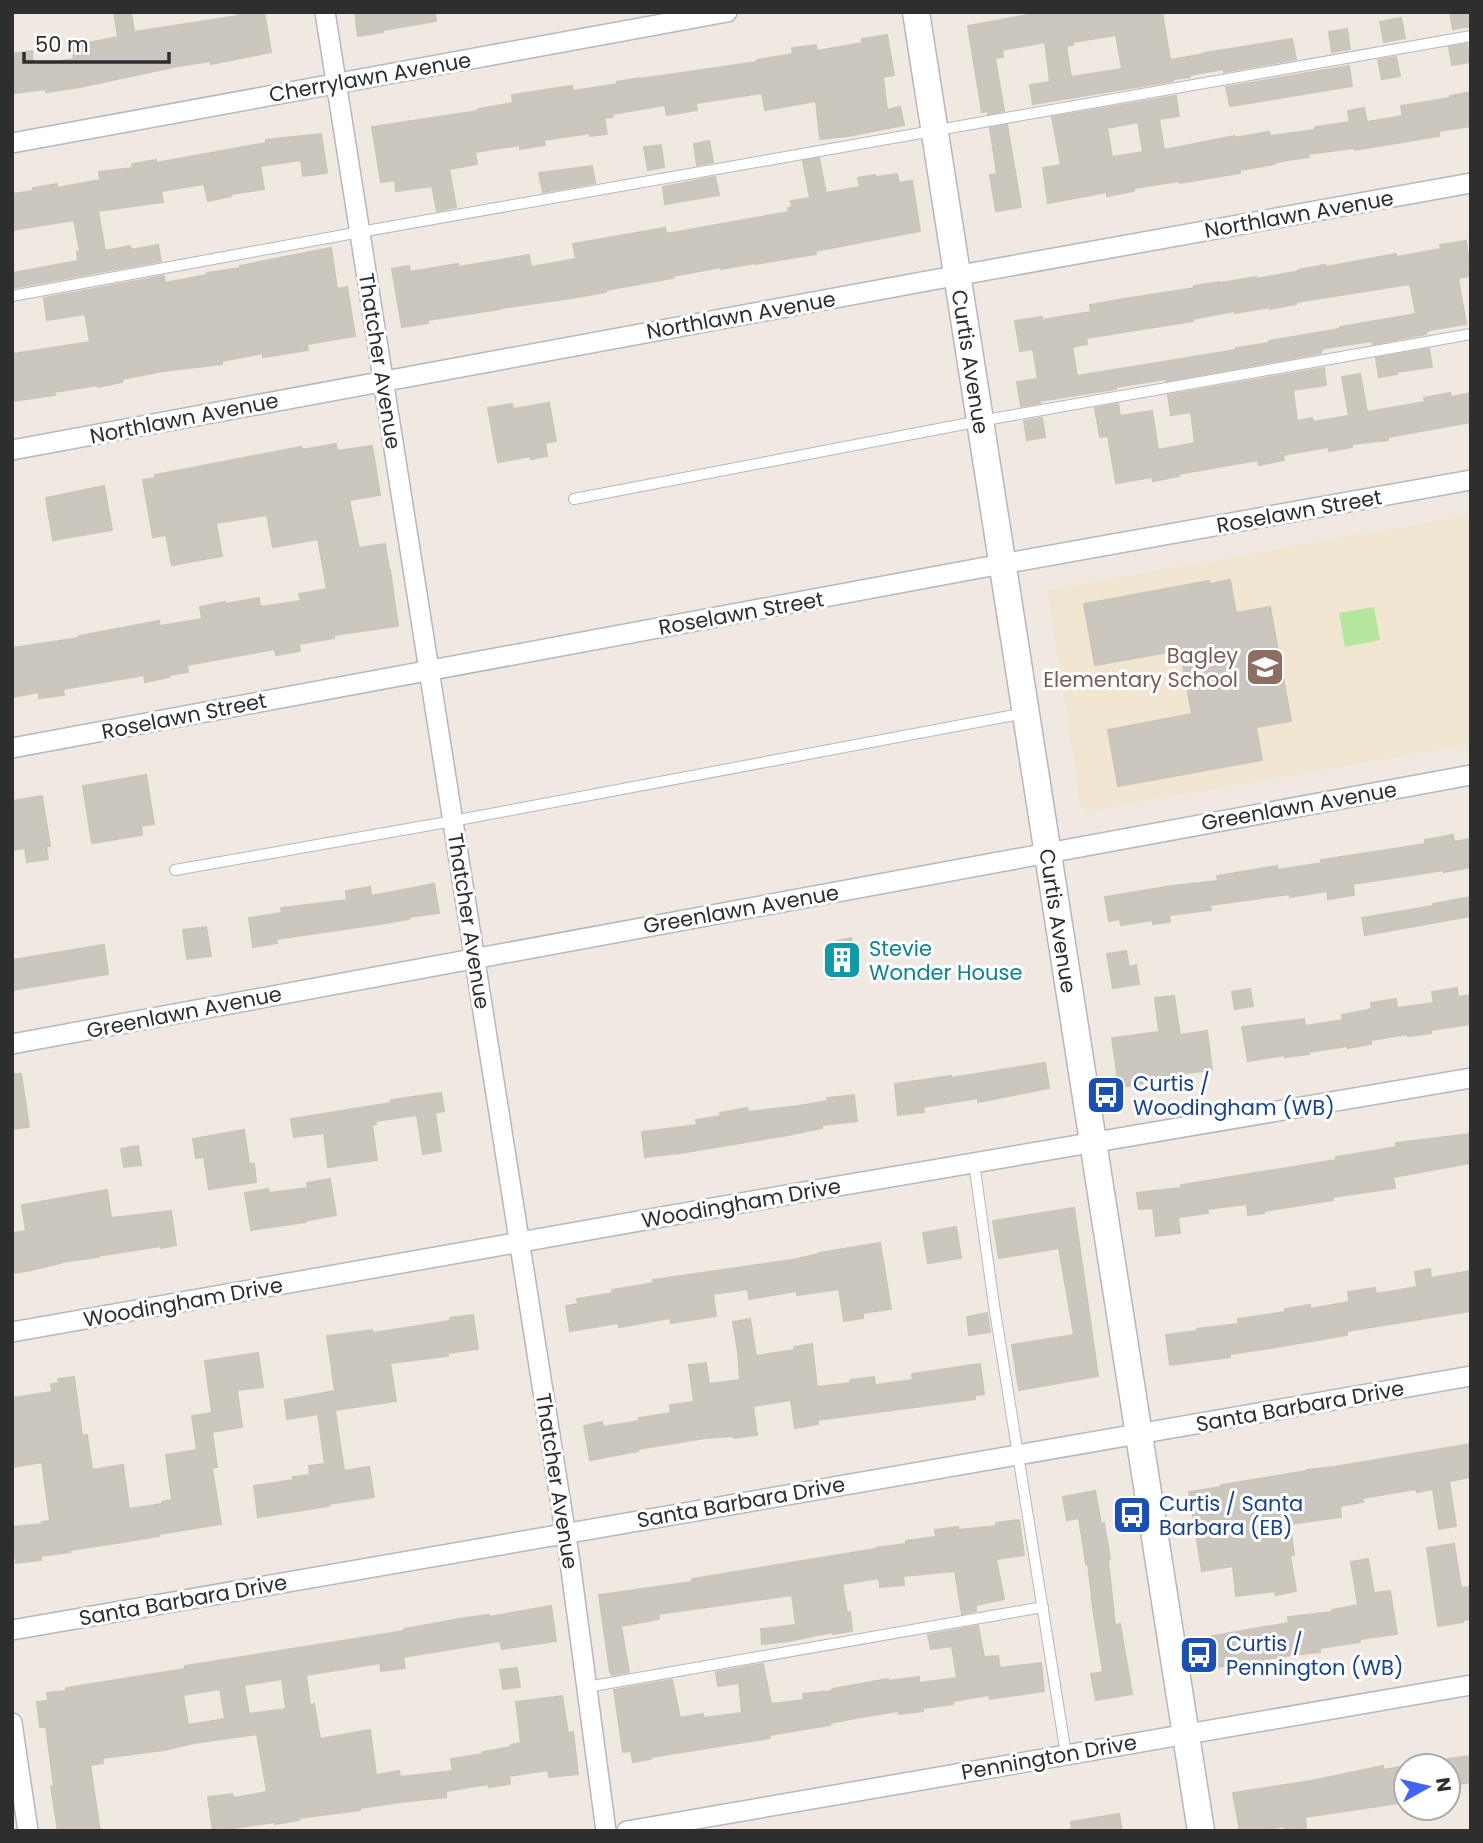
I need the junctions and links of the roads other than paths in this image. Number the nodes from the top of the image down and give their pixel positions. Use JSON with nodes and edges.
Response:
{"nodes":[{"id":1,"x":325,"y":12,"type":"edge"},
{"id":2,"x":727,"y":12,"type":"edge"},
{"id":3,"x":916,"y":12,"type":"edge"},
{"id":4,"x":1471,"y":36,"type":"edge"},
{"id":5,"x":336,"y":83,"type":"junction"},
{"id":6,"x":934,"y":130,"type":"junction"},
{"id":7,"x":12,"y":143,"type":"edge"},
{"id":8,"x":1471,"y":183,"type":"edge"},
{"id":9,"x":360,"y":232,"type":"junction"},
{"id":10,"x":957,"y":275,"type":"junction"},
{"id":11,"x":12,"y":296,"type":"edge"},
{"id":12,"x":1471,"y":334,"type":"edge"},
{"id":13,"x":383,"y":381,"type":"junction"},
{"id":14,"x":980,"y":421,"type":"junction"},
{"id":15,"x":12,"y":450,"type":"edge"},
{"id":16,"x":1471,"y":480,"type":"edge"},
{"id":17,"x":574,"y":499,"type":"dead end"},
{"id":18,"x":1002,"y":564,"type":"junction"},
{"id":19,"x":429,"y":670,"type":"junction"},
{"id":20,"x":1026,"y":712,"type":"junction"},
{"id":21,"x":12,"y":748,"type":"edge"},
{"id":22,"x":1471,"y":775,"type":"edge"},
{"id":23,"x":453,"y":821,"type":"junction"},
{"id":24,"x":1047,"y":852,"type":"junction"},
{"id":25,"x":175,"y":870,"type":"dead end"},
{"id":26,"x":475,"y":958,"type":"junction"},
{"id":27,"x":12,"y":1044,"type":"edge"},
{"id":28,"x":1471,"y":1078,"type":"edge"},
{"id":29,"x":1093,"y":1144,"type":"junction"},
{"id":30,"x":974,"y":1163,"type":"junction"},
{"id":31,"x":520,"y":1242,"type":"junction"},
{"id":32,"x":12,"y":1332,"type":"edge"},
{"id":33,"x":1471,"y":1376,"type":"edge"},
{"id":34,"x":1139,"y":1433,"type":"junction"},
{"id":35,"x":1018,"y":1454,"type":"junction"},
{"id":36,"x":566,"y":1533,"type":"junction"},
{"id":37,"x":1043,"y":1607,"type":"junction"},
{"id":38,"x":12,"y":1630,"type":"edge"},
{"id":39,"x":1471,"y":1685,"type":"edge"},
{"id":40,"x":587,"y":1687,"type":"junction"},
{"id":41,"x":12,"y":1723,"type":"edge"},
{"id":42,"x":1185,"y":1733,"type":"junction"},
{"id":43,"x":1066,"y":1754,"type":"junction"},
{"id":44,"x":28,"y":1831,"type":"edge"},
{"id":45,"x":606,"y":1831,"type":"edge"},
{"id":46,"x":628,"y":1831,"type":"edge"},
{"id":47,"x":1201,"y":1831,"type":"edge"}],
"edges":[{"from":1,"to":5,"type":"street","name":"Thatcher Avenue"},
{"from":2,"to":5,"type":"street","name":"Cherrylawn Avenue"},
{"from":3,"to":6,"type":"street","name":"Curtis Avenue"},
{"from":4,"to":6,"type":"lane"},
{"from":5,"to":7,"type":"street","name":"Cherrylawn Avenue"},
{"from":5,"to":9,"type":"street","name":"Thatcher Avenue"},
{"from":6,"to":9,"type":"lane"},
{"from":6,"to":10,"type":"street","name":"Curtis Avenue"},
{"from":8,"to":10,"type":"street","name":"Northlawn Avenue"},
{"from":9,"to":11,"type":"lane"},
{"from":9,"to":13,"type":"street","name":"Thatcher Avenue"},
{"from":10,"to":13,"type":"street","name":"Northlawn Avenue"},
{"from":10,"to":14,"type":"street","name":"Curtis Avenue"},
{"from":12,"to":14,"type":"lane"},
{"from":13,"to":15,"type":"street","name":"Northlawn Avenue"},
{"from":13,"to":19,"type":"street","name":"Thatcher Avenue"},
{"from":14,"to":17,"type":"lane"},
{"from":14,"to":18,"type":"street","name":"Curtis Avenue"},
{"from":16,"to":18,"type":"street","name":"Roselawn Street"},
{"from":18,"to":19,"type":"street","name":"Roselawn Street"},
{"from":18,"to":20,"type":"street","name":"Curtis Avenue"},
{"from":19,"to":21,"type":"street","name":"Roselawn Street"},
{"from":19,"to":23,"type":"street","name":"Thatcher Avenue"},
{"from":20,"to":23,"type":"lane"},
{"from":20,"to":24,"type":"street","name":"Curtis Avenue"},
{"from":22,"to":24,"type":"street","name":"Greenlawn Avenue"},
{"from":23,"to":25,"type":"lane"},
{"from":23,"to":26,"type":"street","name":"Thatcher Avenue"},
{"from":24,"to":26,"type":"street","name":"Greenlawn Avenue"},
{"from":24,"to":29,"type":"street","name":"Curtis Avenue"},
{"from":26,"to":27,"type":"street","name":"Greenlawn Avenue"},
{"from":26,"to":31,"type":"street","name":"Thatcher Avenue"},
{"from":28,"to":29,"type":"street","name":"Woodingham Drive"},
{"from":29,"to":30,"type":"street","name":"Woodingham Drive"},
{"from":29,"to":34,"type":"street","name":"Curtis Avenue"},
{"from":30,"to":31,"type":"street","name":"Woodingham Drive"},
{"from":30,"to":35,"type":"lane"},
{"from":31,"to":32,"type":"street","name":"Woodingham Drive"},
{"from":31,"to":36,"type":"street","name":"Thatcher Avenue"},
{"from":33,"to":34,"type":"street","name":"Santa Barbara Drive"},
{"from":34,"to":35,"type":"street","name":"Santa Barbara Drive"},
{"from":34,"to":42,"type":"street","name":"Curtis Avenue"},
{"from":35,"to":36,"type":"street","name":"Santa Barbara Drive"},
{"from":35,"to":37,"type":"lane"},
{"from":36,"to":38,"type":"street","name":"Santa Barbara Drive"},
{"from":36,"to":40,"type":"street","name":"Thatcher Avenue"},
{"from":37,"to":40,"type":"lane"},
{"from":37,"to":43,"type":"lane"},
{"from":39,"to":42,"type":"street","name":"Pennington Drive"},
{"from":40,"to":45,"type":"street","name":"Thatcher Avenue"},
{"from":41,"to":44,"type":"street"},
{"from":42,"to":43,"type":"street","name":"Pennington Drive"},
{"from":42,"to":47,"type":"street","name":"Curtis Avenue"},
{"from":43,"to":46,"type":"street","name":"Pennington Drive"}]}
